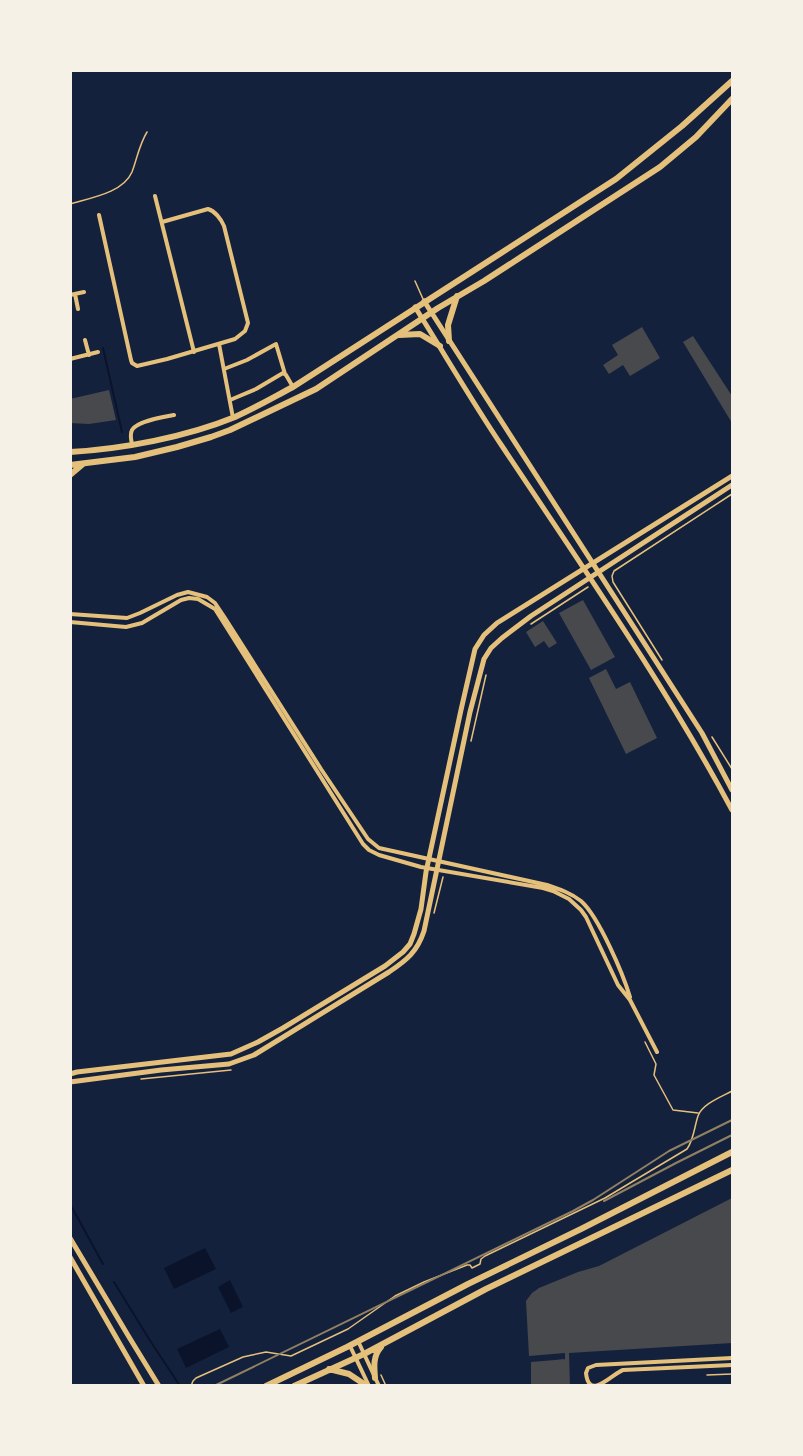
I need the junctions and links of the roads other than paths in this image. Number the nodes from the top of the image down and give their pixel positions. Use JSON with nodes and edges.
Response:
{"nodes":[{"id":1,"x":732,"y":81,"type":"edge"},
{"id":2,"x":732,"y":99,"type":"edge"},
{"id":3,"x":147,"y":132,"type":"dead end"},
{"id":4,"x":155,"y":196,"type":"dead end"},
{"id":5,"x":70,"y":204,"type":"edge"},
{"id":6,"x":99,"y":216,"type":"dead end"},
{"id":7,"x":162,"y":222,"type":"junction"},
{"id":8,"x":415,"y":281,"type":"dead end"},
{"id":9,"x":84,"y":292,"type":"dead end"},
{"id":10,"x":73,"y":294,"type":"edge"},
{"id":11,"x":458,"y":296,"type":"junction"},
{"id":12,"x":424,"y":301,"type":"junction"},
{"id":13,"x":415,"y":307,"type":"junction"},
{"id":14,"x":78,"y":309,"type":"dead end"},
{"id":15,"x":431,"y":312,"type":"junction"},
{"id":16,"x":422,"y":318,"type":"junction"},
{"id":17,"x":399,"y":334,"type":"junction"},
{"id":18,"x":85,"y":340,"type":"dead end"},
{"id":19,"x":449,"y":341,"type":"junction"},
{"id":20,"x":219,"y":344,"type":"junction"},
{"id":21,"x":440,"y":346,"type":"junction"},
{"id":22,"x":99,"y":352,"type":"dead end"},
{"id":23,"x":194,"y":352,"type":"junction"},
{"id":24,"x":88,"y":355,"type":"junction"},
{"id":25,"x":70,"y":359,"type":"edge"},
{"id":26,"x":224,"y":369,"type":"junction"},
{"id":27,"x":285,"y":374,"type":"junction"},
{"id":28,"x":292,"y":387,"type":"junction"},
{"id":29,"x":230,"y":400,"type":"junction"},
{"id":30,"x":174,"y":414,"type":"dead end"},
{"id":31,"x":233,"y":418,"type":"junction"},
{"id":32,"x":132,"y":444,"type":"junction"},
{"id":33,"x":70,"y":452,"type":"edge"},
{"id":34,"x":83,"y":464,"type":"junction"},
{"id":35,"x":70,"y":465,"type":"edge"},
{"id":36,"x":70,"y":475,"type":"edge"},
{"id":37,"x":732,"y":476,"type":"edge"},
{"id":38,"x":732,"y":485,"type":"edge"},
{"id":39,"x":592,"y":564,"type":"junction"},
{"id":40,"x":584,"y":569,"type":"junction"},
{"id":41,"x":598,"y":573,"type":"junction"},
{"id":42,"x":590,"y":578,"type":"junction"},
{"id":43,"x":70,"y":614,"type":"edge"},
{"id":44,"x":137,"y":615,"type":"junction"},
{"id":45,"x":70,"y":622,"type":"edge"},
{"id":46,"x":142,"y":623,"type":"junction"},
{"id":47,"x":732,"y":790,"type":"edge"},
{"id":48,"x":732,"y":810,"type":"edge"},
{"id":49,"x":429,"y":860,"type":"junction"},
{"id":50,"x":438,"y":862,"type":"junction"},
{"id":51,"x":427,"y":868,"type":"junction"},
{"id":52,"x":436,"y":870,"type":"junction"},
{"id":53,"x":630,"y":1000,"type":"junction"},
{"id":54,"x":657,"y":1052,"type":"dead end"},
{"id":55,"x":70,"y":1074,"type":"edge"},
{"id":56,"x":70,"y":1082,"type":"edge"},
{"id":57,"x":732,"y":1152,"type":"edge"},
{"id":58,"x":732,"y":1170,"type":"edge"},
{"id":59,"x":70,"y":1238,"type":"edge"},
{"id":60,"x":70,"y":1257,"type":"edge"},
{"id":61,"x":358,"y":1341,"type":"junction"},
{"id":62,"x":389,"y":1341,"type":"junction"},
{"id":63,"x":350,"y":1346,"type":"junction"},
{"id":64,"x":364,"y":1354,"type":"junction"},
{"id":65,"x":355,"y":1358,"type":"junction"},
{"id":66,"x":732,"y":1358,"type":"edge"},
{"id":67,"x":732,"y":1365,"type":"edge"},
{"id":68,"x":329,"y":1369,"type":"junction"},
{"id":69,"x":377,"y":1375,"type":"junction"},
{"id":70,"x":144,"y":1386,"type":"edge"},
{"id":71,"x":159,"y":1386,"type":"edge"},
{"id":72,"x":266,"y":1386,"type":"edge"},
{"id":73,"x":294,"y":1386,"type":"edge"},
{"id":74,"x":368,"y":1386,"type":"edge"},
{"id":75,"x":379,"y":1386,"type":"edge"}],
"edges":[{"from":1,"to":12,"type":"main road"},
{"from":2,"to":11,"type":"main road"},
{"from":3,"to":5,"type":"lane"},
{"from":4,"to":7,"type":"street"},
{"from":6,"to":23,"type":"street"},
{"from":7,"to":20,"type":"street"},
{"from":7,"to":23,"type":"street"},
{"from":8,"to":12,"type":"lane"},
{"from":9,"to":10,"type":"street"},
{"from":10,"to":14,"type":"street"},
{"from":11,"to":15,"type":"main road"},
{"from":11,"to":19,"type":"main road"},
{"from":12,"to":13,"type":"main road"},
{"from":12,"to":15,"type":"main road"},
{"from":13,"to":16,"type":"main road"},
{"from":13,"to":28,"type":"main road"},
{"from":15,"to":16,"type":"main road"},
{"from":15,"to":19,"type":"main road"},
{"from":16,"to":17,"type":"main road"},
{"from":16,"to":21,"type":"main road"},
{"from":17,"to":21,"type":"main road"},
{"from":17,"to":34,"type":"main road"},
{"from":18,"to":24,"type":"street"},
{"from":19,"to":39,"type":"main road"},
{"from":20,"to":23,"type":"street"},
{"from":20,"to":26,"type":"street"},
{"from":21,"to":40,"type":"main road"},
{"from":22,"to":24,"type":"street"},
{"from":24,"to":25,"type":"street"},
{"from":26,"to":27,"type":"street"},
{"from":26,"to":29,"type":"street"},
{"from":27,"to":28,"type":"street"},
{"from":27,"to":29,"type":"street"},
{"from":28,"to":31,"type":"main road"},
{"from":29,"to":31,"type":"street"},
{"from":30,"to":32,"type":"street"},
{"from":31,"to":32,"type":"main road"},
{"from":32,"to":33,"type":"main road"},
{"from":34,"to":35,"type":"main road"},
{"from":34,"to":36,"type":"main road"},
{"from":37,"to":39,"type":"main road"},
{"from":38,"to":41,"type":"main road"},
{"from":39,"to":40,"type":"main road"},
{"from":39,"to":41,"type":"main road"},
{"from":40,"to":42,"type":"main road"},
{"from":40,"to":49,"type":"main road"},
{"from":41,"to":42,"type":"main road"},
{"from":41,"to":47,"type":"main road"},
{"from":42,"to":48,"type":"main road"},
{"from":42,"to":50,"type":"main road"},
{"from":43,"to":44,"type":"street"},
{"from":44,"to":46,"type":"street"},
{"from":44,"to":49,"type":"street"},
{"from":45,"to":46,"type":"street"},
{"from":46,"to":51,"type":"street"},
{"from":49,"to":50,"type":"street"},
{"from":49,"to":51,"type":"main road"},
{"from":50,"to":52,"type":"main road"},
{"from":50,"to":53,"type":"street"},
{"from":51,"to":52,"type":"street"},
{"from":51,"to":55,"type":"main road"},
{"from":52,"to":53,"type":"street"},
{"from":52,"to":56,"type":"main road"},
{"from":53,"to":54,"type":"street"},
{"from":57,"to":61,"type":"main road"},
{"from":58,"to":62,"type":"main road"},
{"from":59,"to":71,"type":"main road"},
{"from":60,"to":70,"type":"main road"},
{"from":61,"to":63,"type":"main road"},
{"from":61,"to":64,"type":"street"},
{"from":62,"to":64,"type":"main road"},
{"from":62,"to":69,"type":"main road"},
{"from":63,"to":65,"type":"street"},
{"from":63,"to":72,"type":"main road"},
{"from":64,"to":65,"type":"main road"},
{"from":64,"to":69,"type":"street"},
{"from":65,"to":68,"type":"main road"},
{"from":65,"to":74,"type":"street"},
{"from":66,"to":67,"type":"street"},
{"from":68,"to":73,"type":"main road"},
{"from":68,"to":74,"type":"main road"},
{"from":69,"to":75,"type":"street"}]}
